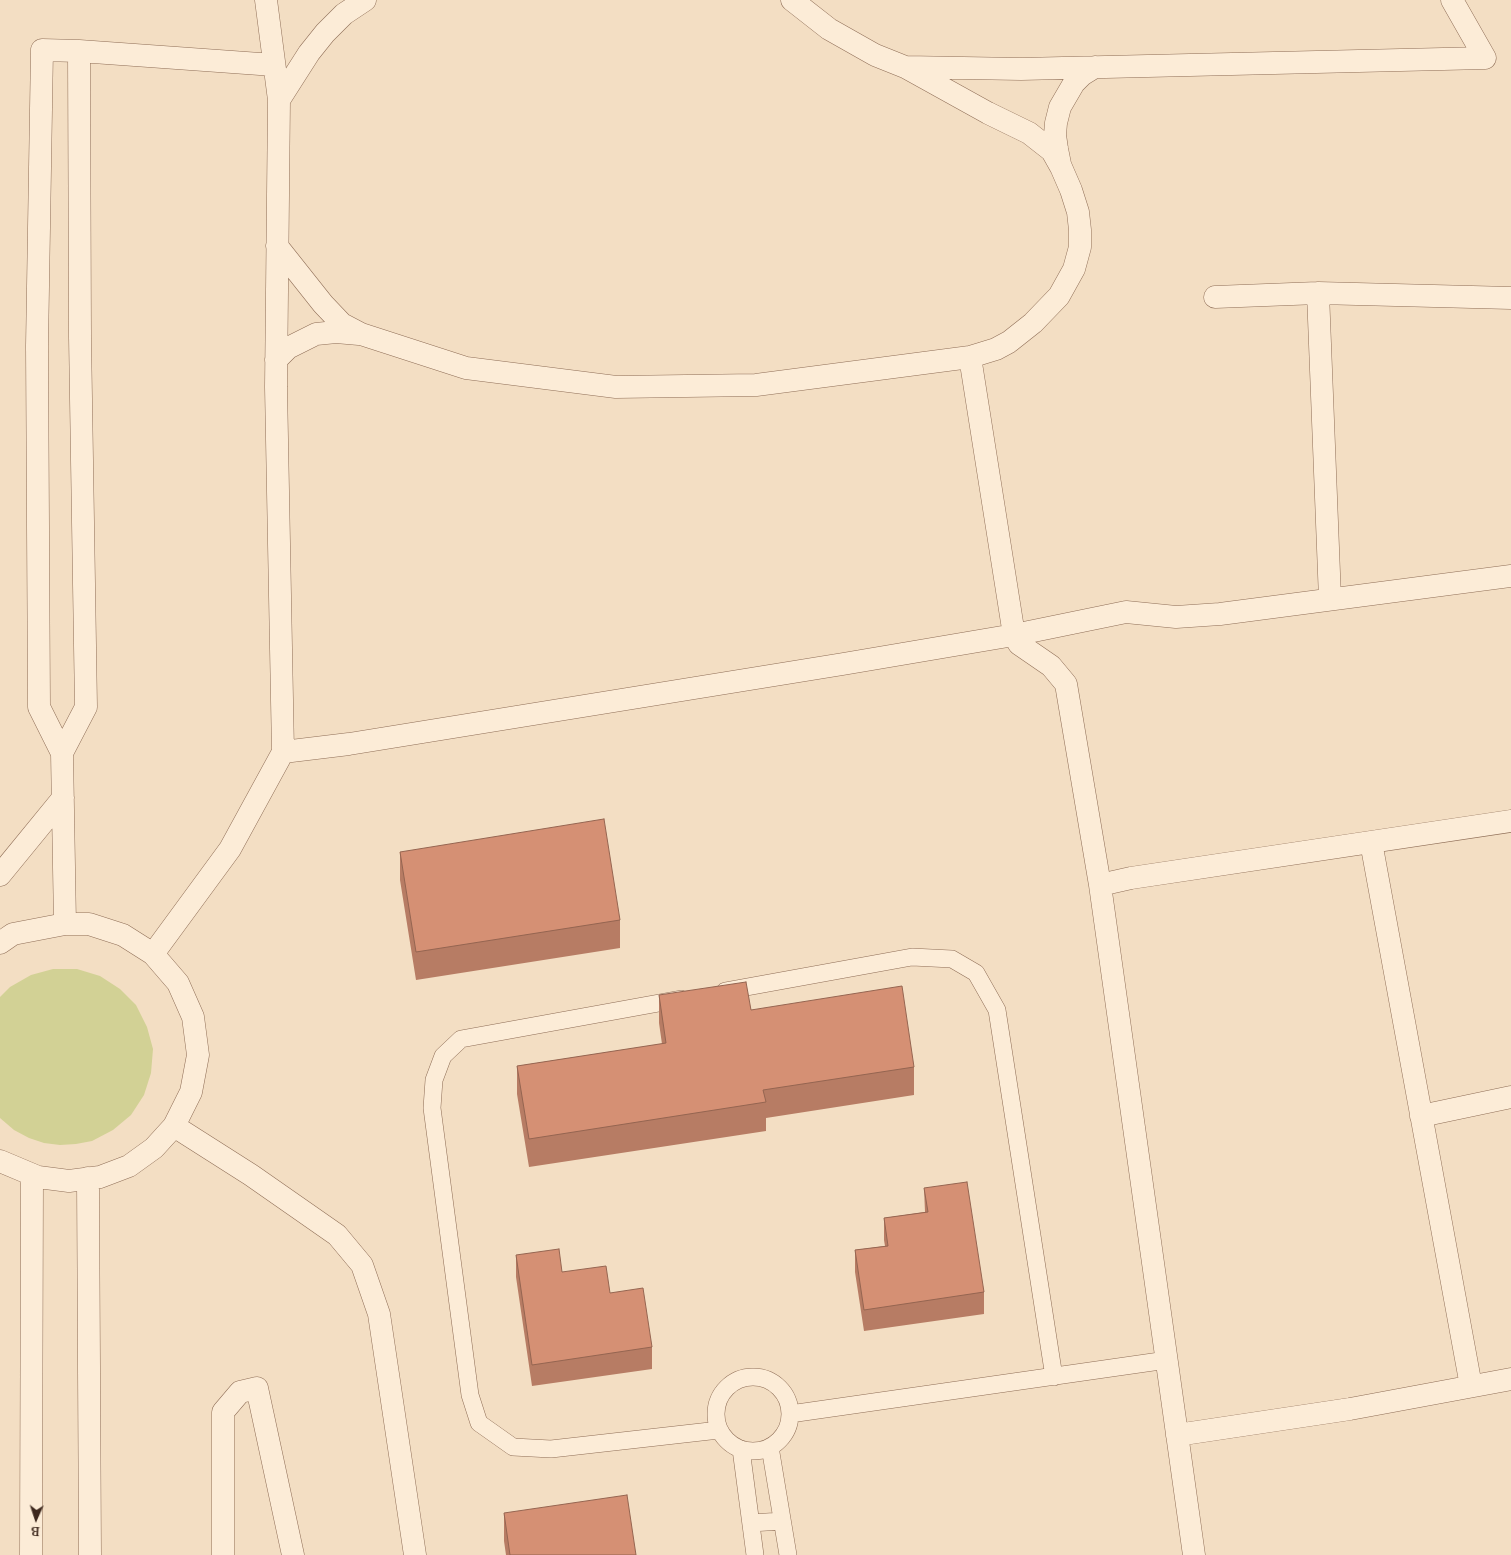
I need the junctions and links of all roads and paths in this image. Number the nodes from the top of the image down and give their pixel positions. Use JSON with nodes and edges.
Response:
{"nodes":[{"id":1,"x":266,"y":0,"type":"edge"},
{"id":2,"x":365,"y":0,"type":"edge"},
{"id":3,"x":792,"y":0,"type":"edge"},
{"id":4,"x":1452,"y":0,"type":"edge"},
{"id":5,"x":80,"y":52,"type":"junction"},
{"id":6,"x":274,"y":65,"type":"junction"},
{"id":7,"x":905,"y":67,"type":"junction"},
{"id":8,"x":1095,"y":67,"type":"junction"},
{"id":9,"x":279,"y":100,"type":"junction"},
{"id":10,"x":1061,"y":167,"type":"junction"},
{"id":11,"x":277,"y":246,"type":"junction"},
{"id":12,"x":1318,"y":293,"type":"junction"},
{"id":13,"x":1215,"y":297,"type":"dead end"},
{"id":14,"x":1511,"y":298,"type":"edge"},
{"id":15,"x":361,"y":334,"type":"junction"},
{"id":16,"x":970,"y":357,"type":"junction"},
{"id":17,"x":276,"y":360,"type":"junction"},
{"id":18,"x":1511,"y":576,"type":"edge"},
{"id":19,"x":1330,"y":599,"type":"junction"},
{"id":20,"x":1014,"y":635,"type":"junction"},
{"id":21,"x":283,"y":752,"type":"junction"},
{"id":22,"x":62,"y":754,"type":"junction"},
{"id":23,"x":63,"y":798,"type":"junction"},
{"id":24,"x":1511,"y":821,"type":"edge"},
{"id":25,"x":1371,"y":842,"type":"junction"},
{"id":26,"x":0,"y":875,"type":"edge"},
{"id":27,"x":1100,"y":885,"type":"junction"},
{"id":28,"x":65,"y":924,"type":"junction"},
{"id":29,"x":0,"y":943,"type":"edge"},
{"id":30,"x":153,"y":954,"type":"junction"},
{"id":31,"x":1511,"y":1097,"type":"edge"},
{"id":32,"x":1421,"y":1116,"type":"junction"},
{"id":33,"x":174,"y":1126,"type":"junction"},
{"id":34,"x":0,"y":1161,"type":"edge"},
{"id":35,"x":32,"y":1175,"type":"junction"},
{"id":36,"x":88,"y":1178,"type":"junction"},
{"id":37,"x":1167,"y":1360,"type":"junction"},
{"id":38,"x":1054,"y":1377,"type":"junction"},
{"id":39,"x":1511,"y":1379,"type":"edge"},
{"id":40,"x":1471,"y":1386,"type":"junction"},
{"id":41,"x":790,"y":1414,"type":"junction"},
{"id":42,"x":719,"y":1430,"type":"junction"},
{"id":43,"x":1178,"y":1435,"type":"junction"},
{"id":44,"x":770,"y":1447,"type":"junction"},
{"id":45,"x":741,"y":1449,"type":"junction"},
{"id":46,"x":782,"y":1521,"type":"junction"},
{"id":47,"x":751,"y":1524,"type":"junction"},
{"id":48,"x":30,"y":1555,"type":"edge"},
{"id":49,"x":90,"y":1555,"type":"edge"},
{"id":50,"x":223,"y":1555,"type":"edge"},
{"id":51,"x":293,"y":1555,"type":"edge"},
{"id":52,"x":415,"y":1555,"type":"edge"},
{"id":53,"x":756,"y":1555,"type":"edge"},
{"id":54,"x":788,"y":1555,"type":"edge"},
{"id":55,"x":1194,"y":1555,"type":"edge"}],
"edges":[{"from":1,"to":6,"type":"street"},
{"from":2,"to":9,"type":"street"},
{"from":3,"to":7,"type":"street"},
{"from":4,"to":8,"type":"street"},
{"from":5,"to":6,"type":"street"},
{"from":5,"to":22,"type":"street"},
{"from":5,"to":22,"type":"street"},
{"from":6,"to":9,"type":"street"},
{"from":7,"to":8,"type":"street"},
{"from":7,"to":10,"type":"street"},
{"from":8,"to":10,"type":"street"},
{"from":9,"to":11,"type":"street"},
{"from":10,"to":16,"type":"street"},
{"from":11,"to":15,"type":"street"},
{"from":11,"to":17,"type":"street"},
{"from":12,"to":13,"type":"street"},
{"from":12,"to":14,"type":"street"},
{"from":12,"to":19,"type":"street"},
{"from":15,"to":16,"type":"street"},
{"from":15,"to":17,"type":"street"},
{"from":16,"to":20,"type":"street"},
{"from":17,"to":21,"type":"street"},
{"from":18,"to":19,"type":"street"},
{"from":19,"to":20,"type":"street"},
{"from":20,"to":21,"type":"street"},
{"from":20,"to":27,"type":"street"},
{"from":21,"to":30,"type":"street"},
{"from":22,"to":23,"type":"street"},
{"from":23,"to":26,"type":"street"},
{"from":23,"to":28,"type":"street"},
{"from":24,"to":25,"type":"street"},
{"from":25,"to":27,"type":"street"},
{"from":25,"to":32,"type":"street"},
{"from":27,"to":37,"type":"street"},
{"from":28,"to":29,"type":"street"},
{"from":28,"to":30,"type":"street"},
{"from":30,"to":33,"type":"street"},
{"from":31,"to":32,"type":"street"},
{"from":32,"to":40,"type":"street"},
{"from":33,"to":36,"type":"street"},
{"from":33,"to":52,"type":"street"},
{"from":34,"to":35,"type":"street"},
{"from":35,"to":36,"type":"street"},
{"from":35,"to":48,"type":"street"},
{"from":36,"to":49,"type":"street"},
{"from":37,"to":38,"type":"lane"},
{"from":37,"to":43,"type":"street"},
{"from":38,"to":41,"type":"lane"},
{"from":38,"to":42,"type":"lane"},
{"from":39,"to":40,"type":"street"},
{"from":40,"to":43,"type":"street"},
{"from":41,"to":42,"type":"lane"},
{"from":41,"to":44,"type":"lane"},
{"from":42,"to":45,"type":"lane"},
{"from":43,"to":55,"type":"street"},
{"from":44,"to":45,"type":"lane"},
{"from":44,"to":46,"type":"lane"},
{"from":45,"to":47,"type":"lane"},
{"from":46,"to":47,"type":"lane"},
{"from":46,"to":54,"type":"lane"},
{"from":47,"to":53,"type":"lane"},
{"from":50,"to":51,"type":"street"}]}
